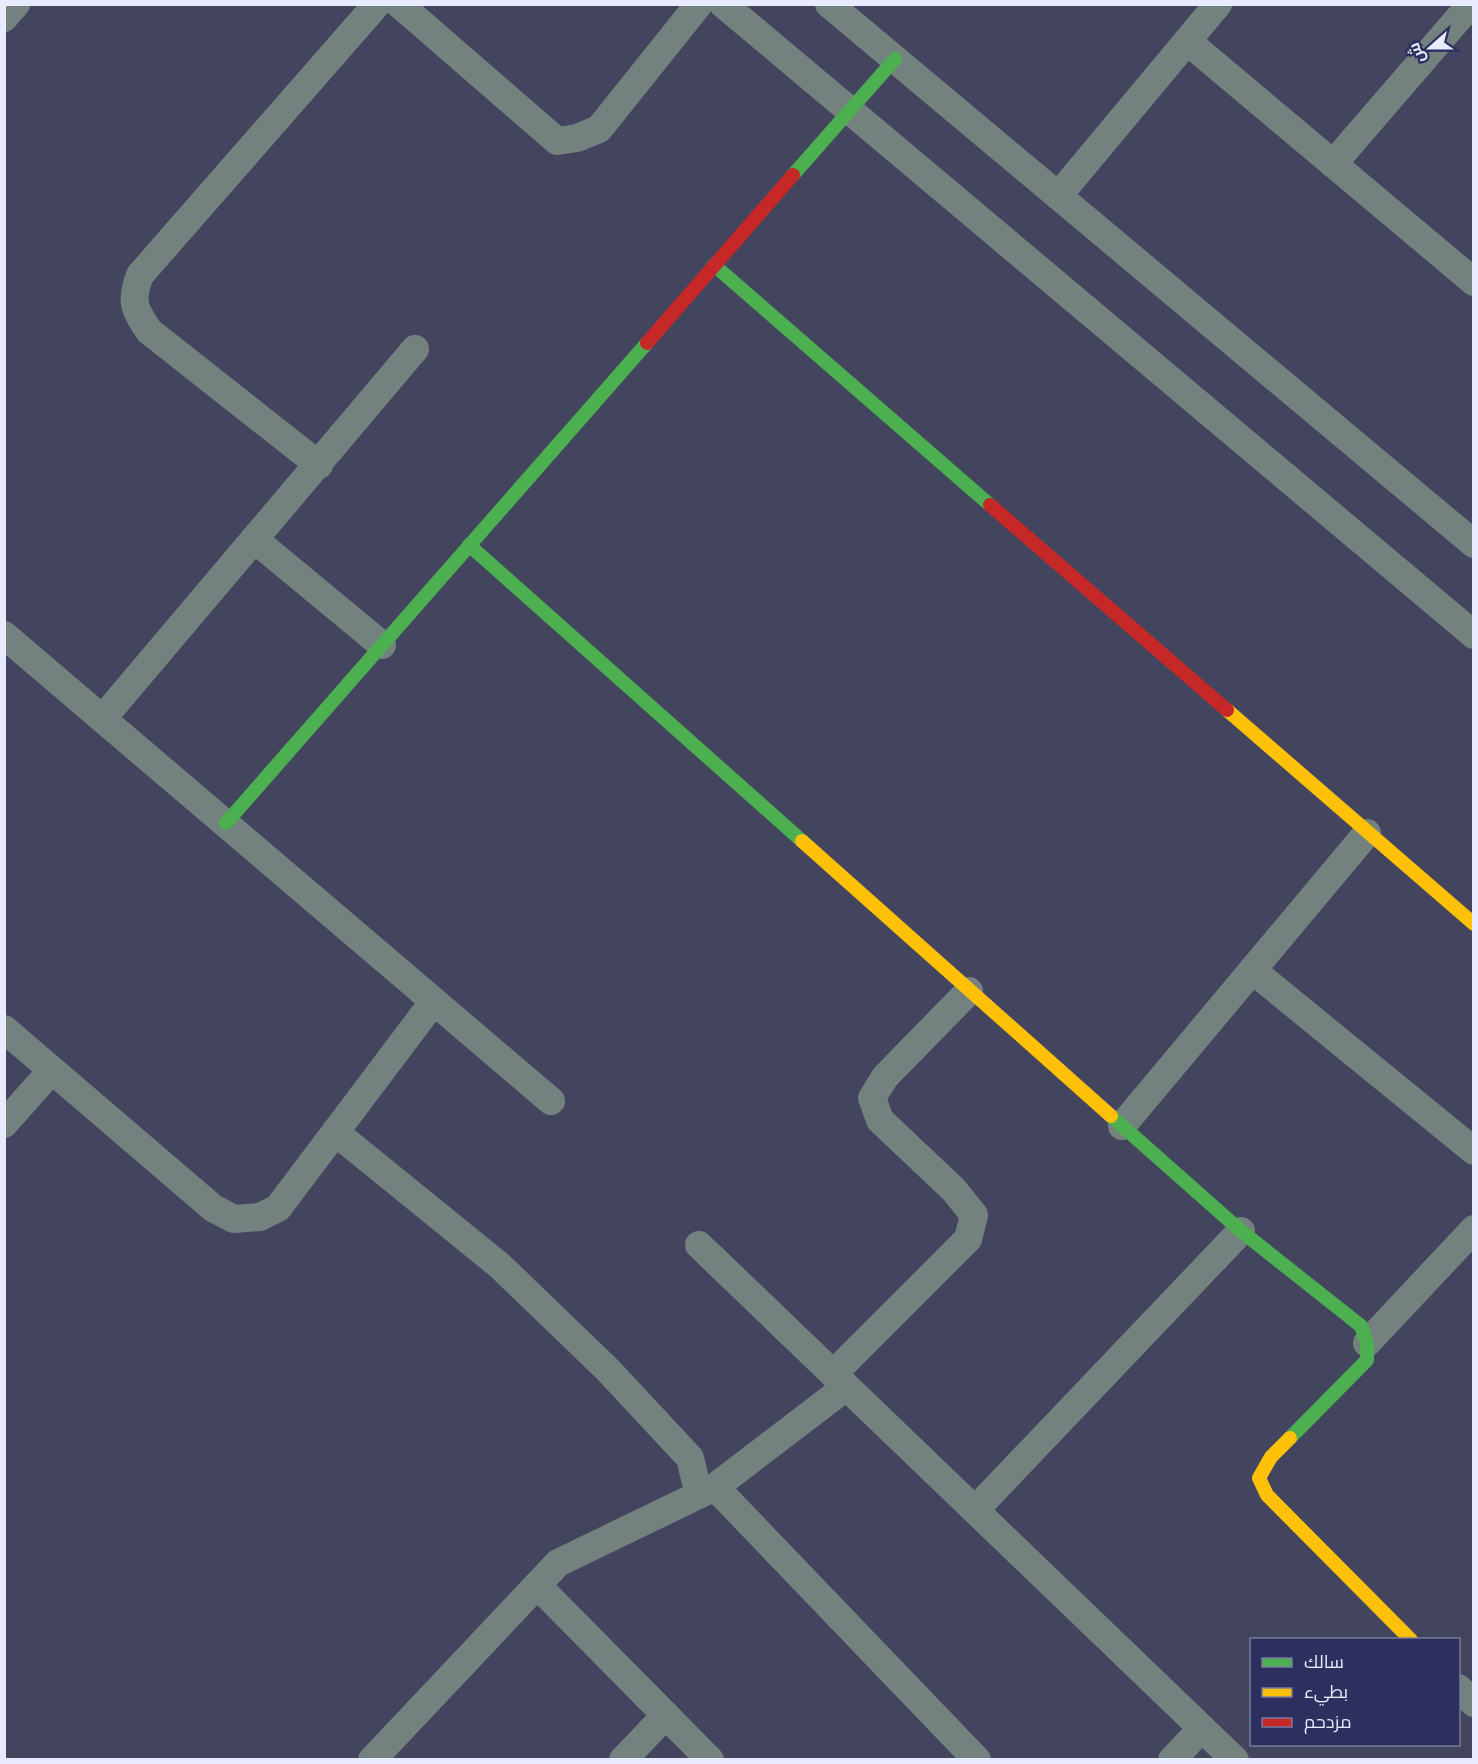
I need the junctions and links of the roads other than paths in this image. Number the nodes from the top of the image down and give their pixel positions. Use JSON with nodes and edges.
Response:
{"nodes":[{"id":1,"x":16,"y":4,"type":"edge"},
{"id":2,"x":377,"y":4,"type":"edge"},
{"id":3,"x":399,"y":4,"type":"edge"},
{"id":4,"x":699,"y":4,"type":"edge"},
{"id":5,"x":723,"y":4,"type":"edge"},
{"id":6,"x":829,"y":4,"type":"edge"},
{"id":7,"x":1218,"y":4,"type":"edge"},
{"id":8,"x":1471,"y":4,"type":"edge"},
{"id":9,"x":4,"y":18,"type":"edge"},
{"id":10,"x":1187,"y":41,"type":"junction"},
{"id":11,"x":895,"y":59,"type":"junction"},
{"id":12,"x":849,"y":111,"type":"junction"},
{"id":13,"x":1333,"y":164,"type":"junction"},
{"id":14,"x":1058,"y":196,"type":"junction"},
{"id":15,"x":714,"y":265,"type":"junction"},
{"id":16,"x":1473,"y":282,"type":"edge"},
{"id":17,"x":415,"y":349,"type":"dead end"},
{"id":18,"x":319,"y":465,"type":"junction"},
{"id":19,"x":255,"y":540,"type":"junction"},
{"id":20,"x":1473,"y":544,"type":"edge"},
{"id":21,"x":469,"y":545,"type":"junction"},
{"id":22,"x":1473,"y":634,"type":"edge"},
{"id":23,"x":4,"y":635,"type":"edge"},
{"id":24,"x":382,"y":645,"type":"junction"},
{"id":25,"x":103,"y":718,"type":"junction"},
{"id":26,"x":226,"y":823,"type":"junction"},
{"id":27,"x":1367,"y":833,"type":"junction"},
{"id":28,"x":1473,"y":924,"type":"edge"},
{"id":29,"x":1252,"y":970,"type":"junction"},
{"id":30,"x":969,"y":991,"type":"junction"},
{"id":31,"x":434,"y":1001,"type":"junction"},
{"id":32,"x":4,"y":1029,"type":"edge"},
{"id":33,"x":52,"y":1070,"type":"junction"},
{"id":34,"x":551,"y":1101,"type":"dead end"},
{"id":35,"x":4,"y":1124,"type":"edge"},
{"id":36,"x":1122,"y":1126,"type":"junction"},
{"id":37,"x":335,"y":1132,"type":"junction"},
{"id":38,"x":1473,"y":1151,"type":"edge"},
{"id":39,"x":1473,"y":1229,"type":"edge"},
{"id":40,"x":1241,"y":1232,"type":"junction"},
{"id":41,"x":699,"y":1245,"type":"dead end"},
{"id":42,"x":1367,"y":1343,"type":"junction"},
{"id":43,"x":840,"y":1381,"type":"junction"},
{"id":44,"x":707,"y":1491,"type":"junction"},
{"id":45,"x":975,"y":1510,"type":"junction"},
{"id":46,"x":537,"y":1585,"type":"junction"},
{"id":47,"x":1409,"y":1638,"type":"edge"},
{"id":48,"x":1460,"y":1690,"type":"edge"},
{"id":49,"x":1473,"y":1703,"type":"edge"},
{"id":50,"x":666,"y":1715,"type":"junction"},
{"id":51,"x":1202,"y":1728,"type":"junction"},
{"id":52,"x":372,"y":1760,"type":"edge"},
{"id":53,"x":623,"y":1760,"type":"edge"},
{"id":54,"x":710,"y":1760,"type":"edge"},
{"id":55,"x":977,"y":1760,"type":"edge"},
{"id":56,"x":1172,"y":1760,"type":"edge"},
{"id":57,"x":1235,"y":1760,"type":"edge"}],
"edges":[{"from":1,"to":9,"type":"street"},
{"from":2,"to":18,"type":"street"},
{"from":3,"to":4,"type":"street"},
{"from":5,"to":12,"type":"street"},
{"from":6,"to":11,"type":"street"},
{"from":7,"to":10,"type":"street"},
{"from":8,"to":13,"type":"street"},
{"from":10,"to":13,"type":"street"},
{"from":10,"to":14,"type":"street"},
{"from":11,"to":12,"type":"street"},
{"from":11,"to":14,"type":"street"},
{"from":12,"to":15,"type":"street"},
{"from":12,"to":22,"type":"street"},
{"from":13,"to":16,"type":"street"},
{"from":14,"to":20,"type":"street"},
{"from":15,"to":21,"type":"street"},
{"from":15,"to":27,"type":"street"},
{"from":17,"to":18,"type":"street"},
{"from":18,"to":19,"type":"street"},
{"from":19,"to":24,"type":"street"},
{"from":19,"to":25,"type":"street"},
{"from":21,"to":24,"type":"street"},
{"from":21,"to":30,"type":"street"},
{"from":23,"to":25,"type":"street"},
{"from":24,"to":26,"type":"street"},
{"from":25,"to":26,"type":"street"},
{"from":26,"to":31,"type":"street"},
{"from":27,"to":28,"type":"street"},
{"from":27,"to":29,"type":"street"},
{"from":29,"to":36,"type":"street"},
{"from":29,"to":38,"type":"street"},
{"from":30,"to":36,"type":"street"},
{"from":30,"to":43,"type":"street"},
{"from":31,"to":34,"type":"street"},
{"from":31,"to":37,"type":"street"},
{"from":32,"to":33,"type":"street"},
{"from":33,"to":35,"type":"street"},
{"from":33,"to":37,"type":"street"},
{"from":36,"to":40,"type":"street"},
{"from":37,"to":44,"type":"street"},
{"from":39,"to":42,"type":"street"},
{"from":40,"to":42,"type":"street"},
{"from":40,"to":45,"type":"street"},
{"from":41,"to":43,"type":"street"},
{"from":42,"to":47,"type":"street"},
{"from":43,"to":44,"type":"street"},
{"from":43,"to":45,"type":"street"},
{"from":44,"to":46,"type":"street"},
{"from":44,"to":55,"type":"street"},
{"from":45,"to":51,"type":"street"},
{"from":46,"to":50,"type":"street"},
{"from":46,"to":52,"type":"street"},
{"from":48,"to":49,"type":"street"},
{"from":50,"to":53,"type":"street"},
{"from":50,"to":54,"type":"street"},
{"from":51,"to":56,"type":"street"},
{"from":51,"to":57,"type":"street"}]}
